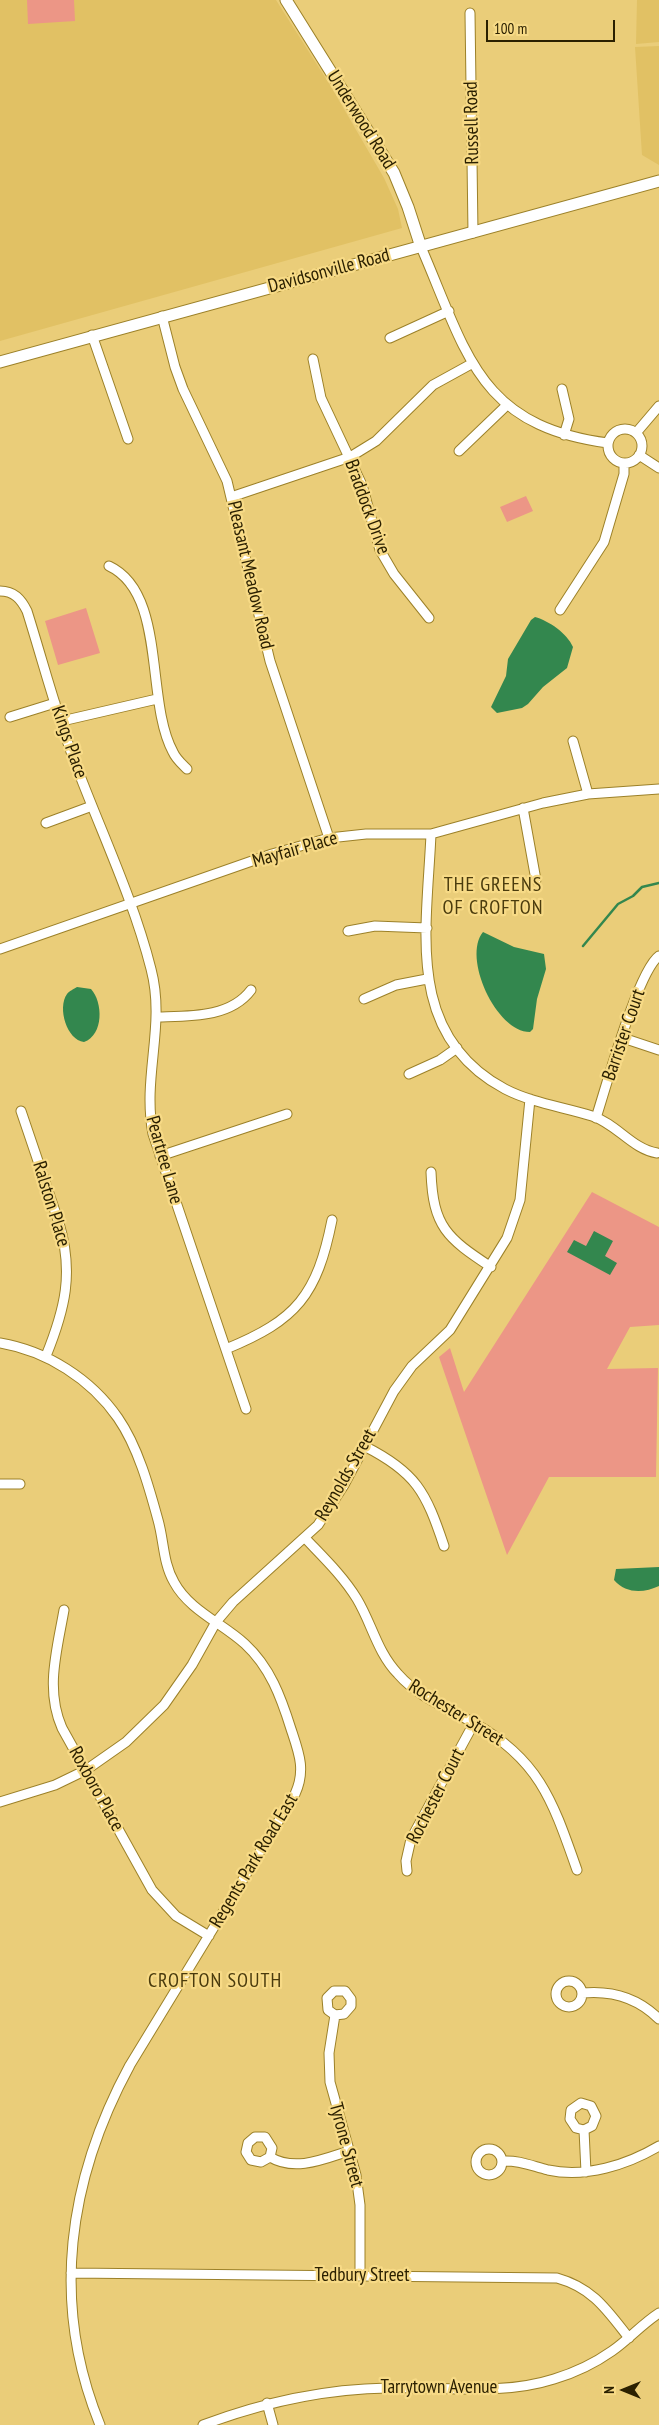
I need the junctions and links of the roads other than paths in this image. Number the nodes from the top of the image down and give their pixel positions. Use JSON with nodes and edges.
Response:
{"nodes":[{"id":1,"x":286,"y":0,"type":"edge"},
{"id":2,"x":470,"y":13,"type":"dead end"},
{"id":3,"x":659,"y":181,"type":"edge"},
{"id":4,"x":473,"y":233,"type":"junction"},
{"id":5,"x":421,"y":247,"type":"junction"},
{"id":6,"x":449,"y":311,"type":"junction"},
{"id":7,"x":162,"y":316,"type":"junction"},
{"id":8,"x":92,"y":336,"type":"junction"},
{"id":9,"x":390,"y":338,"type":"dead end"},
{"id":10,"x":313,"y":359,"type":"dead end"},
{"id":11,"x":0,"y":362,"type":"edge"},
{"id":12,"x":473,"y":363,"type":"junction"},
{"id":13,"x":562,"y":389,"type":"dead end"},
{"id":14,"x":507,"y":405,"type":"junction"},
{"id":15,"x":659,"y":406,"type":"edge"},
{"id":16,"x":636,"y":433,"type":"junction"},
{"id":17,"x":564,"y":435,"type":"junction"},
{"id":18,"x":128,"y":439,"type":"dead end"},
{"id":19,"x":608,"y":444,"type":"junction"},
{"id":20,"x":459,"y":452,"type":"dead end"},
{"id":21,"x":640,"y":455,"type":"junction"},
{"id":22,"x":350,"y":457,"type":"junction"},
{"id":23,"x":624,"y":463,"type":"junction"},
{"id":24,"x":659,"y":468,"type":"edge"},
{"id":25,"x":231,"y":497,"type":"junction"},
{"id":26,"x":109,"y":566,"type":"dead end"},
{"id":27,"x":0,"y":591,"type":"edge"},
{"id":28,"x":560,"y":610,"type":"dead end"},
{"id":29,"x":429,"y":618,"type":"dead end"},
{"id":30,"x":157,"y":699,"type":"junction"},
{"id":31,"x":55,"y":703,"type":"junction"},
{"id":32,"x":10,"y":717,"type":"dead end"},
{"id":33,"x":62,"y":722,"type":"junction"},
{"id":34,"x":573,"y":741,"type":"dead end"},
{"id":35,"x":187,"y":769,"type":"dead end"},
{"id":36,"x":659,"y":789,"type":"edge"},
{"id":37,"x":588,"y":794,"type":"junction"},
{"id":38,"x":92,"y":806,"type":"junction"},
{"id":39,"x":522,"y":808,"type":"junction"},
{"id":40,"x":46,"y":823,"type":"dead end"},
{"id":41,"x":431,"y":834,"type":"junction"},
{"id":42,"x":329,"y":838,"type":"junction"},
{"id":43,"x":536,"y":880,"type":"dead end"},
{"id":44,"x":130,"y":904,"type":"junction"},
{"id":45,"x":427,"y":928,"type":"junction"},
{"id":46,"x":348,"y":930,"type":"dead end"},
{"id":47,"x":0,"y":949,"type":"edge"},
{"id":48,"x":659,"y":956,"type":"edge"},
{"id":49,"x":427,"y":979,"type":"junction"},
{"id":50,"x":251,"y":990,"type":"dead end"},
{"id":51,"x":364,"y":999,"type":"dead end"},
{"id":52,"x":158,"y":1017,"type":"junction"},
{"id":53,"x":623,"y":1038,"type":"junction"},
{"id":54,"x":457,"y":1048,"type":"junction"},
{"id":55,"x":659,"y":1050,"type":"edge"},
{"id":56,"x":408,"y":1074,"type":"dead end"},
{"id":57,"x":530,"y":1099,"type":"junction"},
{"id":58,"x":21,"y":1111,"type":"dead end"},
{"id":59,"x":287,"y":1114,"type":"dead end"},
{"id":60,"x":596,"y":1118,"type":"junction"},
{"id":61,"x":658,"y":1153,"type":"dead end"},
{"id":62,"x":160,"y":1156,"type":"junction"},
{"id":63,"x":431,"y":1172,"type":"dead end"},
{"id":64,"x":332,"y":1220,"type":"dead end"},
{"id":65,"x":491,"y":1267,"type":"junction"},
{"id":66,"x":0,"y":1343,"type":"edge"},
{"id":67,"x":226,"y":1349,"type":"junction"},
{"id":68,"x":46,"y":1356,"type":"junction"},
{"id":69,"x":246,"y":1409,"type":"dead end"},
{"id":70,"x":364,"y":1446,"type":"junction"},
{"id":71,"x":0,"y":1484,"type":"edge"},
{"id":72,"x":20,"y":1484,"type":"dead end"},
{"id":73,"x":305,"y":1538,"type":"junction"},
{"id":74,"x":444,"y":1546,"type":"dead end"},
{"id":75,"x":64,"y":1610,"type":"dead end"},
{"id":76,"x":216,"y":1622,"type":"junction"},
{"id":77,"x":474,"y":1723,"type":"junction"},
{"id":78,"x":86,"y":1770,"type":"junction"},
{"id":79,"x":0,"y":1802,"type":"edge"},
{"id":80,"x":577,"y":1870,"type":"dead end"},
{"id":81,"x":407,"y":1871,"type":"dead end"},
{"id":82,"x":209,"y":1936,"type":"junction"},
{"id":83,"x":582,"y":1992,"type":"dead end"},
{"id":84,"x":335,"y":2015,"type":"dead end"},
{"id":85,"x":659,"y":2019,"type":"edge"},
{"id":86,"x":584,"y":2130,"type":"dead end"},
{"id":87,"x":659,"y":2146,"type":"edge"},
{"id":88,"x":349,"y":2151,"type":"junction"},
{"id":89,"x":270,"y":2157,"type":"dead end"},
{"id":90,"x":502,"y":2161,"type":"dead end"},
{"id":91,"x":586,"y":2172,"type":"junction"},
{"id":92,"x":71,"y":2273,"type":"junction"},
{"id":93,"x":360,"y":2276,"type":"junction"},
{"id":94,"x":659,"y":2313,"type":"edge"},
{"id":95,"x":629,"y":2338,"type":"junction"},
{"id":96,"x":267,"y":2403,"type":"junction"},
{"id":97,"x":100,"y":2425,"type":"edge"},
{"id":98,"x":203,"y":2425,"type":"edge"},
{"id":99,"x":273,"y":2425,"type":"edge"}],
"edges":[{"from":1,"to":5,"type":"main road","name":"Underwood Road"},
{"from":2,"to":4,"type":"street","name":"Russell Road"},
{"from":3,"to":4,"type":"main road","name":"Davidsonville Road"},
{"from":4,"to":5,"type":"main road","name":"Davidsonville Road"},
{"from":5,"to":6,"type":"street"},
{"from":5,"to":7,"type":"main road","name":"Davidsonville Road"},
{"from":6,"to":9,"type":"street"},
{"from":6,"to":12,"type":"street"},
{"from":7,"to":8,"type":"main road","name":"Davidsonville Road"},
{"from":7,"to":25,"type":"street","name":"Pleasant Meadow Road"},
{"from":8,"to":11,"type":"main road","name":"Davidsonville Road"},
{"from":8,"to":18,"type":"street"},
{"from":10,"to":22,"type":"street","name":"Braddock Drive"},
{"from":12,"to":14,"type":"street"},
{"from":12,"to":22,"type":"street"},
{"from":13,"to":17,"type":"street"},
{"from":14,"to":17,"type":"street"},
{"from":14,"to":20,"type":"street"},
{"from":15,"to":16,"type":"street"},
{"from":16,"to":19,"type":"street"},
{"from":16,"to":21,"type":"street"},
{"from":17,"to":19,"type":"street"},
{"from":19,"to":23,"type":"street"},
{"from":21,"to":23,"type":"street"},
{"from":21,"to":24,"type":"street"},
{"from":22,"to":25,"type":"street"},
{"from":22,"to":29,"type":"street","name":"Braddock Drive"},
{"from":23,"to":28,"type":"street"},
{"from":25,"to":42,"type":"street","name":"Pleasant Meadow Road"},
{"from":26,"to":30,"type":"street"},
{"from":27,"to":31,"type":"street","name":"Kings Place"},
{"from":30,"to":33,"type":"street"},
{"from":30,"to":35,"type":"street"},
{"from":31,"to":32,"type":"street"},
{"from":31,"to":33,"type":"street","name":"Kings Place"},
{"from":33,"to":38,"type":"street","name":"Kings Place"},
{"from":34,"to":37,"type":"street"},
{"from":36,"to":37,"type":"street","name":"Mayfair Place"},
{"from":37,"to":39,"type":"street","name":"Mayfair Place"},
{"from":38,"to":40,"type":"street"},
{"from":38,"to":44,"type":"street","name":"Kings Place"},
{"from":39,"to":41,"type":"street","name":"Mayfair Place"},
{"from":39,"to":43,"type":"street"},
{"from":41,"to":42,"type":"street","name":"Mayfair Place"},
{"from":41,"to":45,"type":"street"},
{"from":42,"to":44,"type":"street","name":"Mayfair Place"},
{"from":44,"to":47,"type":"street","name":"Mayfair Place"},
{"from":44,"to":52,"type":"street","name":"Peartree Lane"},
{"from":45,"to":46,"type":"street"},
{"from":45,"to":49,"type":"street"},
{"from":48,"to":53,"type":"street","name":"Barrister Court"},
{"from":49,"to":51,"type":"street"},
{"from":49,"to":54,"type":"street"},
{"from":50,"to":52,"type":"street"},
{"from":52,"to":62,"type":"street","name":"Peartree Lane"},
{"from":53,"to":55,"type":"street"},
{"from":53,"to":60,"type":"street","name":"Barrister Court"},
{"from":54,"to":56,"type":"street"},
{"from":54,"to":57,"type":"street"},
{"from":57,"to":60,"type":"street"},
{"from":57,"to":65,"type":"street","name":"Reynolds Street"},
{"from":58,"to":68,"type":"street","name":"Ralston Place"},
{"from":59,"to":62,"type":"street"},
{"from":60,"to":61,"type":"street"},
{"from":62,"to":67,"type":"street","name":"Peartree Lane"},
{"from":63,"to":65,"type":"street"},
{"from":64,"to":67,"type":"street"},
{"from":65,"to":70,"type":"street","name":"Reynolds Street"},
{"from":66,"to":68,"type":"street","name":"Regents Park Road East"},
{"from":67,"to":69,"type":"street","name":"Peartree Lane"},
{"from":68,"to":76,"type":"street","name":"Regents Park Road East"},
{"from":70,"to":73,"type":"street","name":"Reynolds Street"},
{"from":70,"to":74,"type":"street"},
{"from":71,"to":72,"type":"street"},
{"from":73,"to":76,"type":"street","name":"Reynolds Street"},
{"from":73,"to":77,"type":"street","name":"Rochester Street"},
{"from":75,"to":78,"type":"street","name":"Roxboro Place"},
{"from":76,"to":78,"type":"street","name":"Reynolds Street"},
{"from":76,"to":82,"type":"street","name":"Regents Park Road East"},
{"from":77,"to":80,"type":"street","name":"Rochester Street"},
{"from":77,"to":81,"type":"street","name":"Rochester Court"},
{"from":78,"to":79,"type":"street","name":"Reynolds Street"},
{"from":78,"to":82,"type":"street","name":"Roxboro Place"},
{"from":82,"to":92,"type":"street","name":"Regents Park Road East"},
{"from":83,"to":85,"type":"street"},
{"from":84,"to":88,"type":"street","name":"Tyrone Street"},
{"from":86,"to":91,"type":"street"},
{"from":87,"to":91,"type":"street"},
{"from":88,"to":89,"type":"street"},
{"from":88,"to":93,"type":"street","name":"Tyrone Street"},
{"from":90,"to":91,"type":"street"},
{"from":92,"to":93,"type":"street","name":"Tedbury Street"},
{"from":92,"to":97,"type":"street","name":"Regents Park Road East"},
{"from":93,"to":95,"type":"street","name":"Tedbury Street"},
{"from":94,"to":95,"type":"street","name":"Tarrytown Avenue"},
{"from":95,"to":96,"type":"street","name":"Tarrytown Avenue"},
{"from":96,"to":98,"type":"street","name":"Tarrytown Avenue"},
{"from":96,"to":99,"type":"street"}]}
